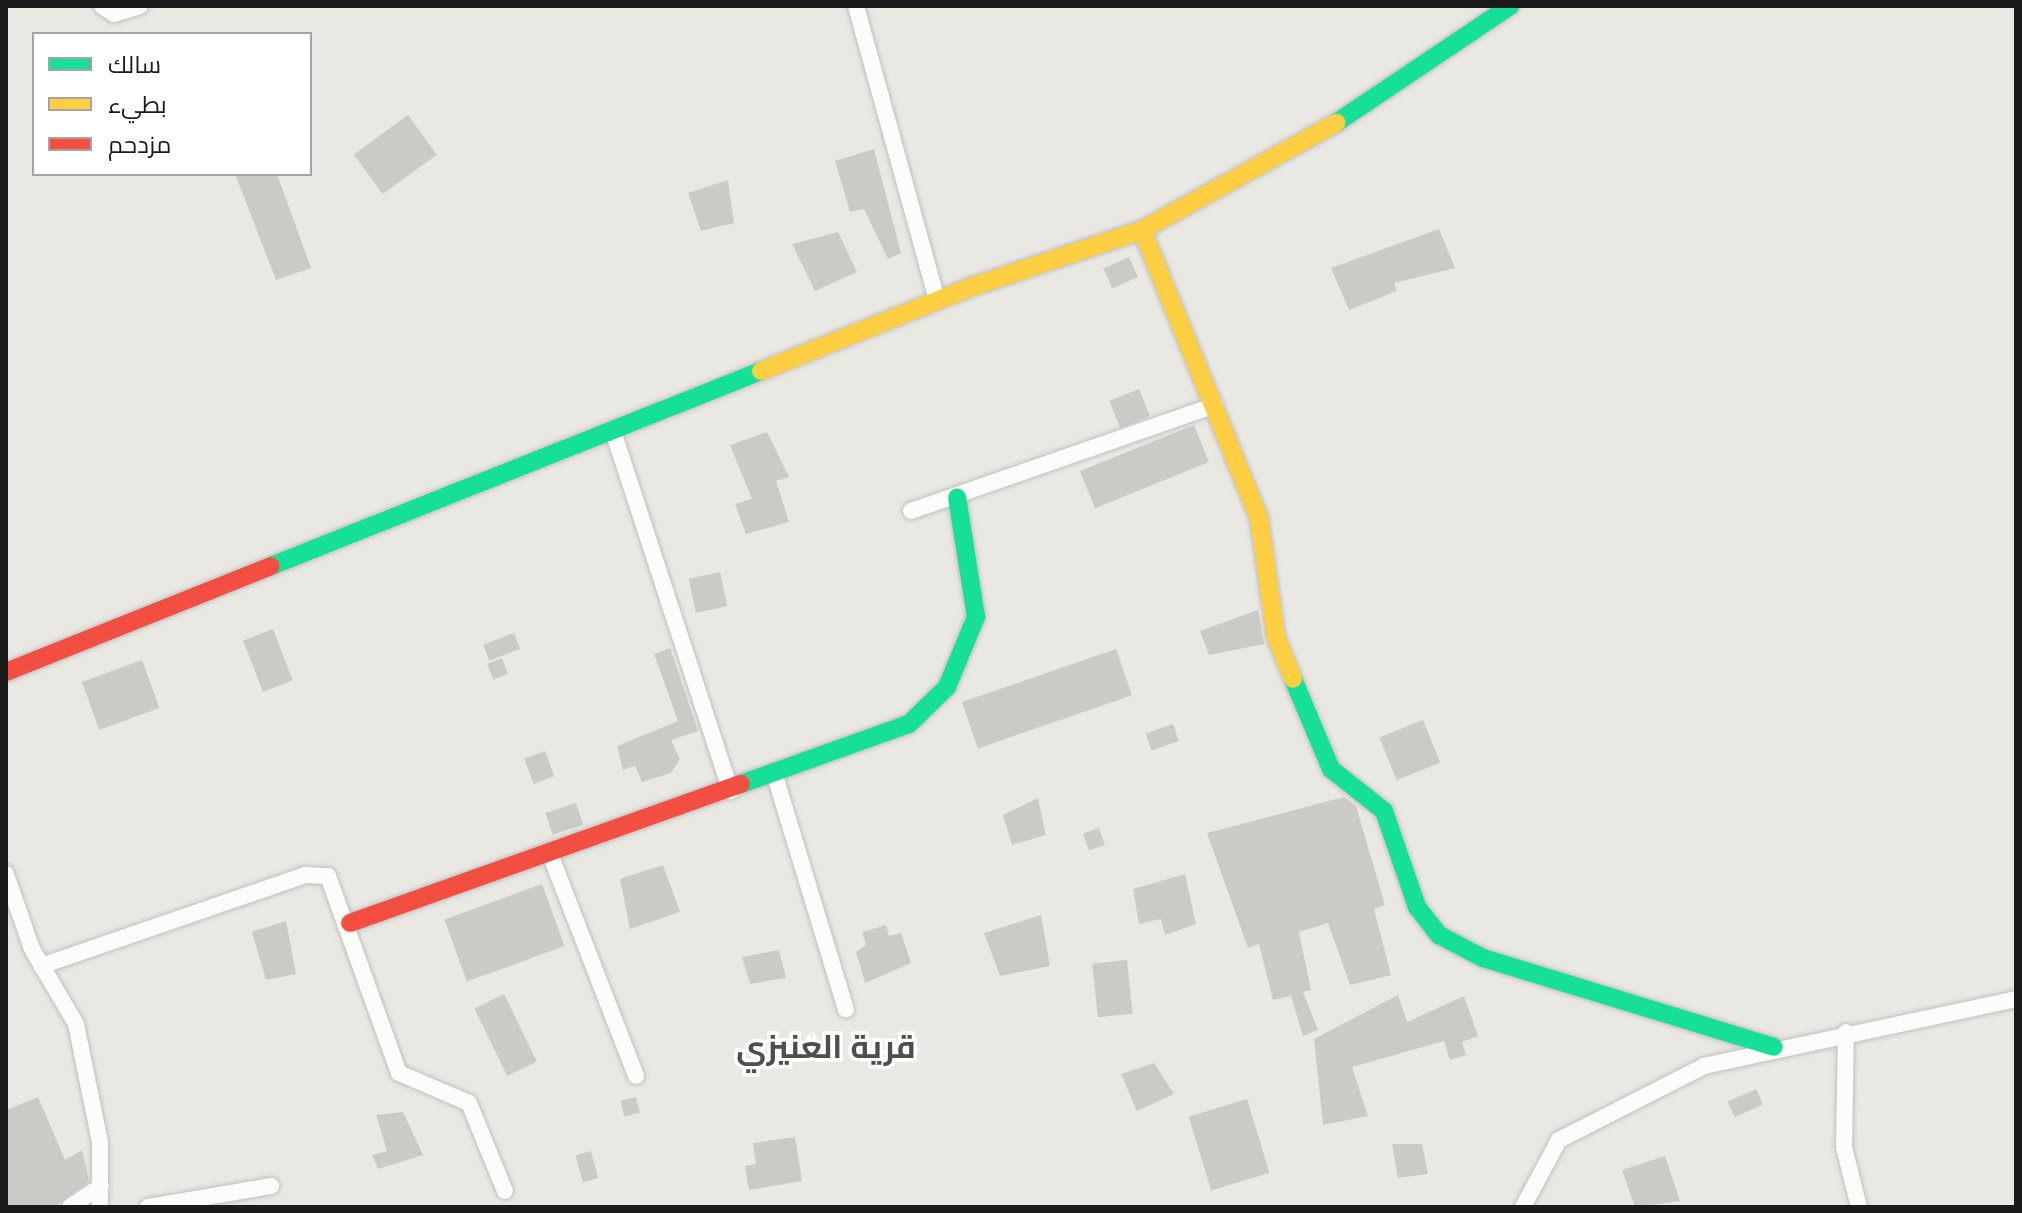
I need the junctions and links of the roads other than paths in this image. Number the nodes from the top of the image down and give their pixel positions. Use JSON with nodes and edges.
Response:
{"nodes":[{"id":1,"x":102,"y":6,"type":"edge"},
{"id":2,"x":140,"y":6,"type":"edge"},
{"id":3,"x":856,"y":6,"type":"edge"},
{"id":4,"x":1510,"y":6,"type":"edge"},
{"id":5,"x":1142,"y":230,"type":"junction"},
{"id":6,"x":937,"y":301,"type":"junction"},
{"id":7,"x":1215,"y":405,"type":"junction"},
{"id":8,"x":613,"y":431,"type":"junction"},
{"id":9,"x":957,"y":497,"type":"junction"},
{"id":10,"x":911,"y":511,"type":"dead end"},
{"id":11,"x":6,"y":672,"type":"edge"},
{"id":12,"x":775,"y":776,"type":"junction"},
{"id":13,"x":731,"y":791,"type":"junction"},
{"id":14,"x":550,"y":854,"type":"junction"},
{"id":15,"x":6,"y":874,"type":"edge"},
{"id":16,"x":350,"y":923,"type":"junction"},
{"id":17,"x":41,"y":966,"type":"junction"},
{"id":18,"x":2016,"y":999,"type":"edge"},
{"id":19,"x":846,"y":1009,"type":"dead end"},
{"id":20,"x":1846,"y":1032,"type":"junction"},
{"id":21,"x":1774,"y":1047,"type":"junction"},
{"id":22,"x":636,"y":1076,"type":"dead end"},
{"id":23,"x":101,"y":1186,"type":"junction"},
{"id":24,"x":271,"y":1186,"type":"dead end"},
{"id":25,"x":505,"y":1191,"type":"dead end"},
{"id":26,"x":70,"y":1207,"type":"edge"},
{"id":27,"x":100,"y":1207,"type":"edge"},
{"id":28,"x":148,"y":1207,"type":"edge"},
{"id":29,"x":1523,"y":1207,"type":"edge"},
{"id":30,"x":1859,"y":1207,"type":"edge"}],
"edges":[{"from":1,"to":2,"type":"street"},
{"from":3,"to":6,"type":"street"},
{"from":4,"to":5,"type":"street"},
{"from":5,"to":6,"type":"street"},
{"from":5,"to":7,"type":"street"},
{"from":6,"to":8,"type":"street"},
{"from":7,"to":9,"type":"street"},
{"from":7,"to":21,"type":"street"},
{"from":8,"to":11,"type":"street"},
{"from":8,"to":13,"type":"street"},
{"from":9,"to":10,"type":"street"},
{"from":9,"to":12,"type":"street"},
{"from":12,"to":13,"type":"street"},
{"from":12,"to":19,"type":"street"},
{"from":13,"to":14,"type":"street"},
{"from":14,"to":16,"type":"street"},
{"from":14,"to":22,"type":"street"},
{"from":15,"to":17,"type":"street"},
{"from":16,"to":17,"type":"street"},
{"from":16,"to":25,"type":"street"},
{"from":17,"to":23,"type":"street"},
{"from":18,"to":20,"type":"street"},
{"from":20,"to":21,"type":"street"},
{"from":20,"to":30,"type":"street"},
{"from":21,"to":29,"type":"street"},
{"from":23,"to":26,"type":"street"},
{"from":23,"to":27,"type":"street"},
{"from":24,"to":28,"type":"street"}]}
